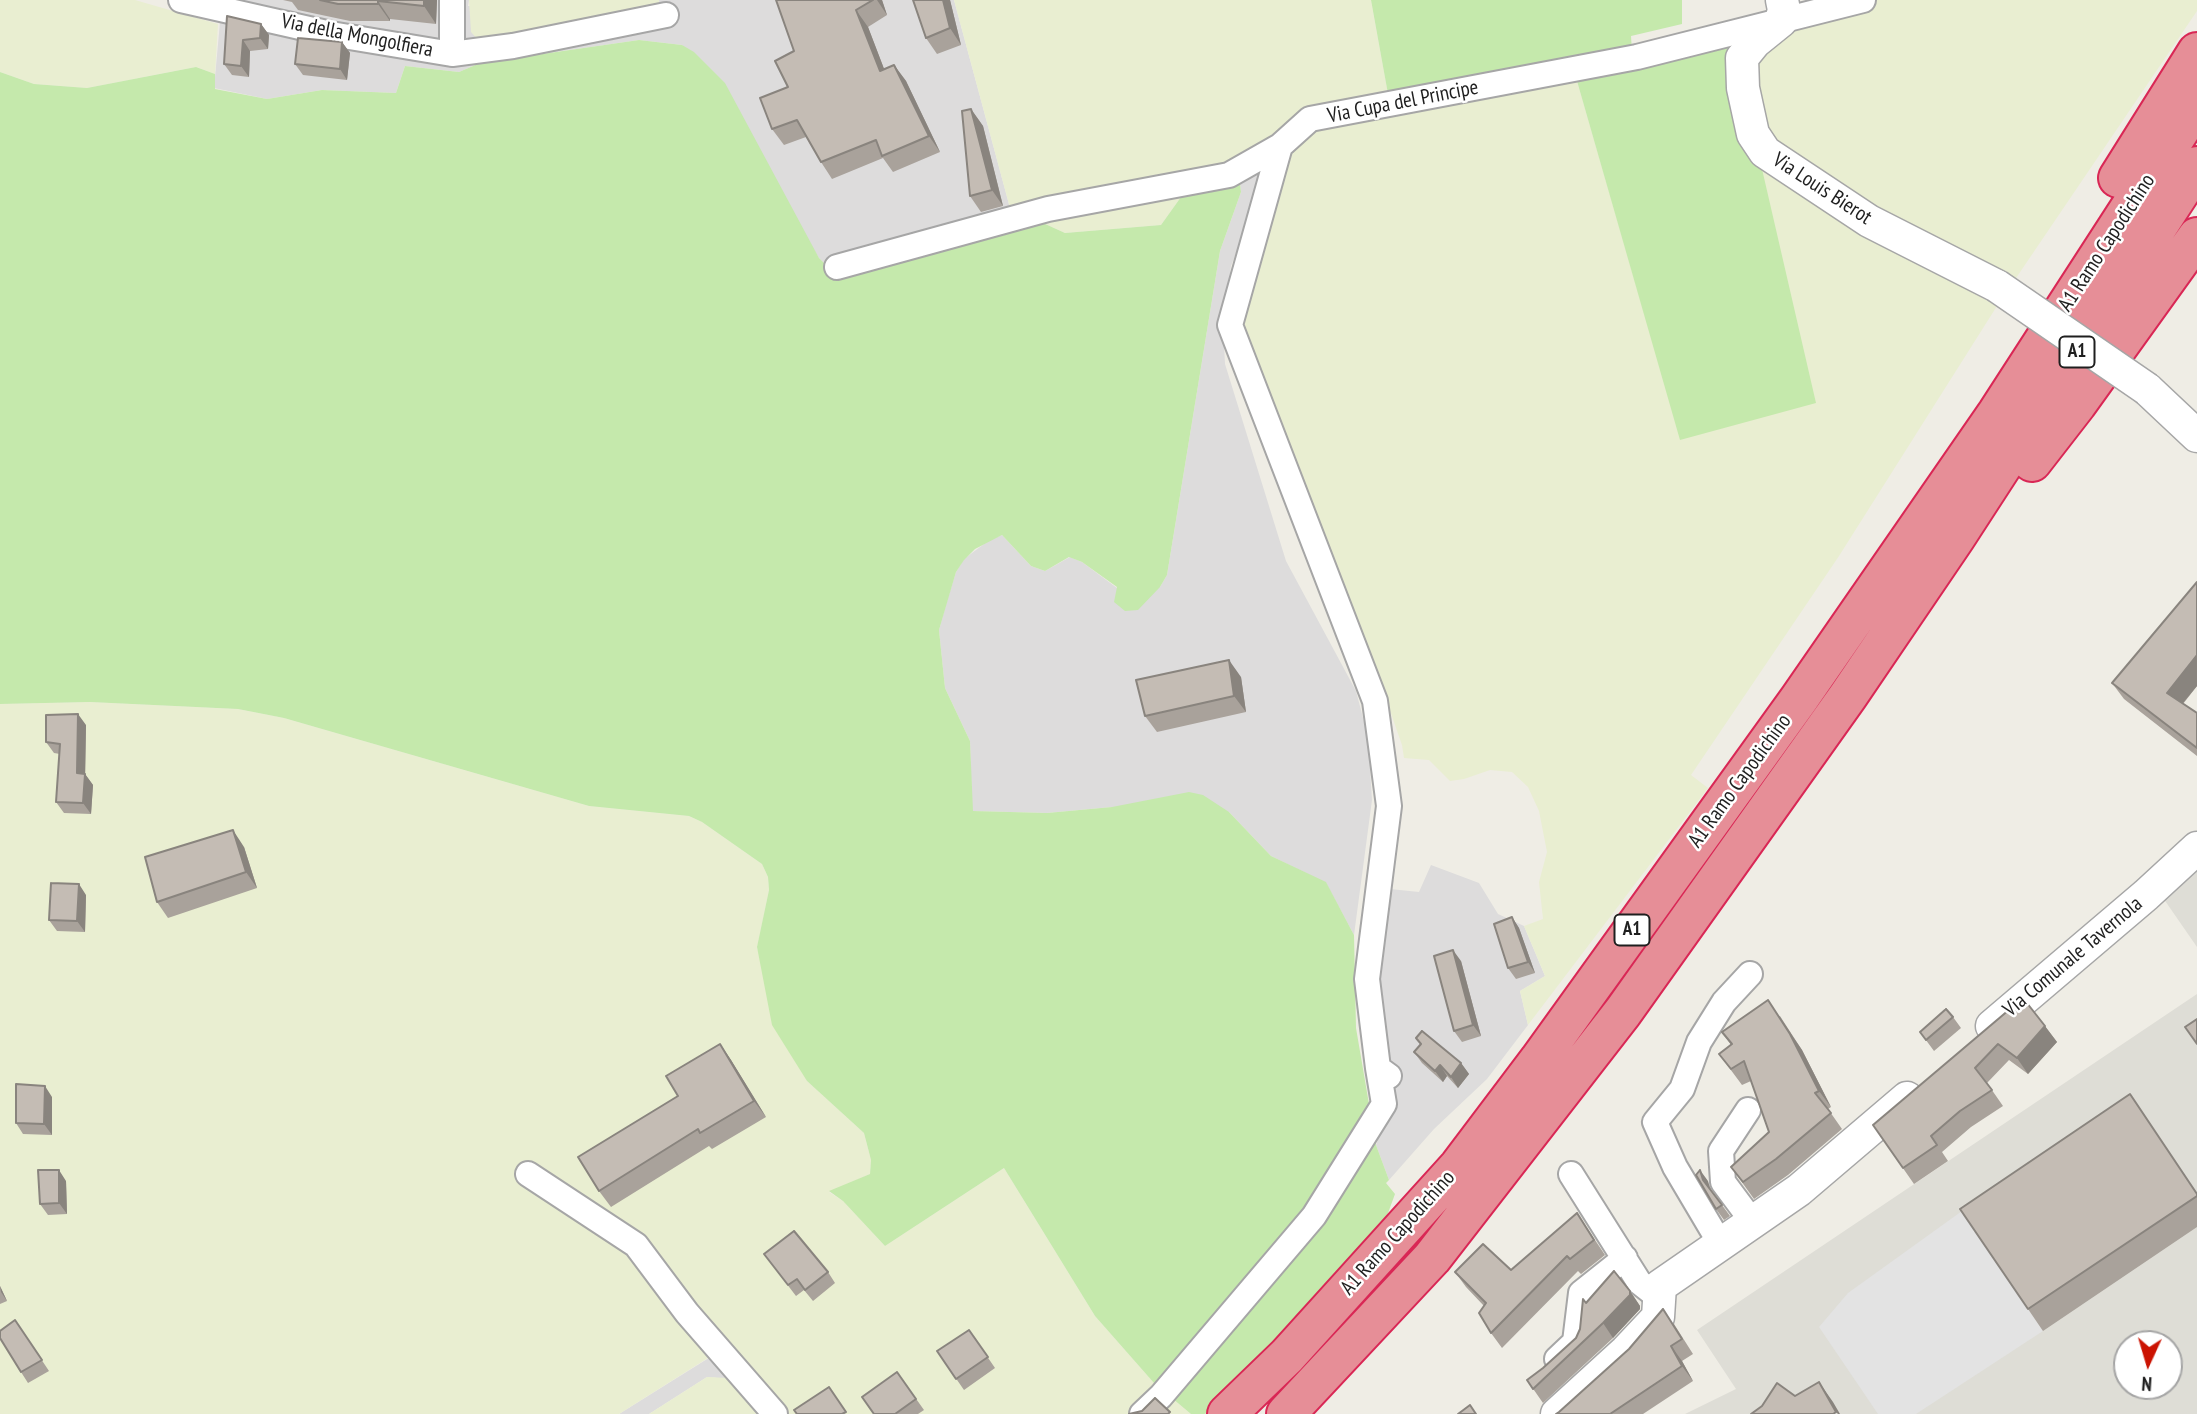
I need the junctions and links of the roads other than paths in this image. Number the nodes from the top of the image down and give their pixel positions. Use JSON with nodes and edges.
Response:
{"nodes":[{"id":1,"x":181,"y":0,"type":"edge"},
{"id":2,"x":452,"y":0,"type":"edge"},
{"id":3,"x":1863,"y":0,"type":"edge"},
{"id":4,"x":1781,"y":11,"type":"edge"},
{"id":5,"x":666,"y":15,"type":"dead end"},
{"id":6,"x":2197,"y":52,"type":"edge"},
{"id":7,"x":452,"y":54,"type":"junction"},
{"id":8,"x":2197,"y":104,"type":"edge"},
{"id":9,"x":1280,"y":146,"type":"junction"},
{"id":10,"x":2197,"y":166,"type":"edge"},
{"id":11,"x":2197,"y":237,"type":"edge"},
{"id":12,"x":837,"y":267,"type":"dead end"},
{"id":13,"x":1997,"y":413,"type":"junction"},
{"id":14,"x":2197,"y":436,"type":"edge"},
{"id":15,"x":1956,"y":537,"type":"junction"},
{"id":16,"x":2197,"y":848,"type":"edge"},
{"id":17,"x":1750,"y":974,"type":"dead end"},
{"id":18,"x":1967,"y":1048,"type":"edge"},
{"id":19,"x":1924,"y":1083,"type":"edge"},
{"id":20,"x":1748,"y":1110,"type":"dead end"},
{"id":21,"x":528,"y":1174,"type":"dead end"},
{"id":22,"x":1571,"y":1174,"type":"dead end"},
{"id":23,"x":1752,"y":1222,"type":"junction"},
{"id":24,"x":1720,"y":1243,"type":"junction"},
{"id":25,"x":1625,"y":1258,"type":"junction"},
{"id":26,"x":1658,"y":1297,"type":"junction"},
{"id":27,"x":1543,"y":1372,"type":"edge"},
{"id":28,"x":775,"y":1414,"type":"edge"},
{"id":29,"x":1142,"y":1414,"type":"edge"},
{"id":30,"x":1227,"y":1414,"type":"edge"},
{"id":31,"x":1286,"y":1414,"type":"edge"},
{"id":32,"x":1557,"y":1414,"type":"edge"}],
"edges":[{"from":1,"to":7,"type":"street","name":"Via della Mongolfiera"},
{"from":2,"to":7,"type":"street","name":"Via della Mongolfiera"},
{"from":3,"to":4,"type":"street","name":"Via Cupa del Principe"},
{"from":4,"to":9,"type":"street","name":"Via Cupa del Principe"},
{"from":4,"to":14,"type":"street","name":"Via Louis Bierot","bridge":true},
{"from":5,"to":7,"type":"street","name":"Via della Mongolfiera"},
{"from":6,"to":13,"type":"highway"},
{"from":8,"to":13,"type":"highway","name":"A1 Ramo Capodichino","number":"A1"},
{"from":9,"to":12,"type":"street","name":"Via Cupa del Principe"},
{"from":9,"to":29,"type":"street"},
{"from":10,"to":15,"type":"highway","name":"A1 Ramo Capodichino","number":"A1"},
{"from":11,"to":15,"type":"highway"},
{"from":13,"to":30,"type":"highway","name":"A1 Ramo Capodichino","number":"A1"},
{"from":15,"to":31,"type":"highway","name":"A1 Ramo Capodichino","number":"A1"},
{"from":16,"to":18,"type":"street","name":"Via Comunale Tavernola"},
{"from":17,"to":24,"type":"street"},
{"from":19,"to":23,"type":"street"},
{"from":20,"to":23,"type":"street"},
{"from":21,"to":28,"type":"street"},
{"from":22,"to":25,"type":"street"},
{"from":23,"to":24,"type":"street"},
{"from":24,"to":26,"type":"street"},
{"from":25,"to":26,"type":"street"},
{"from":25,"to":27,"type":"street"},
{"from":26,"to":32,"type":"street"}]}
